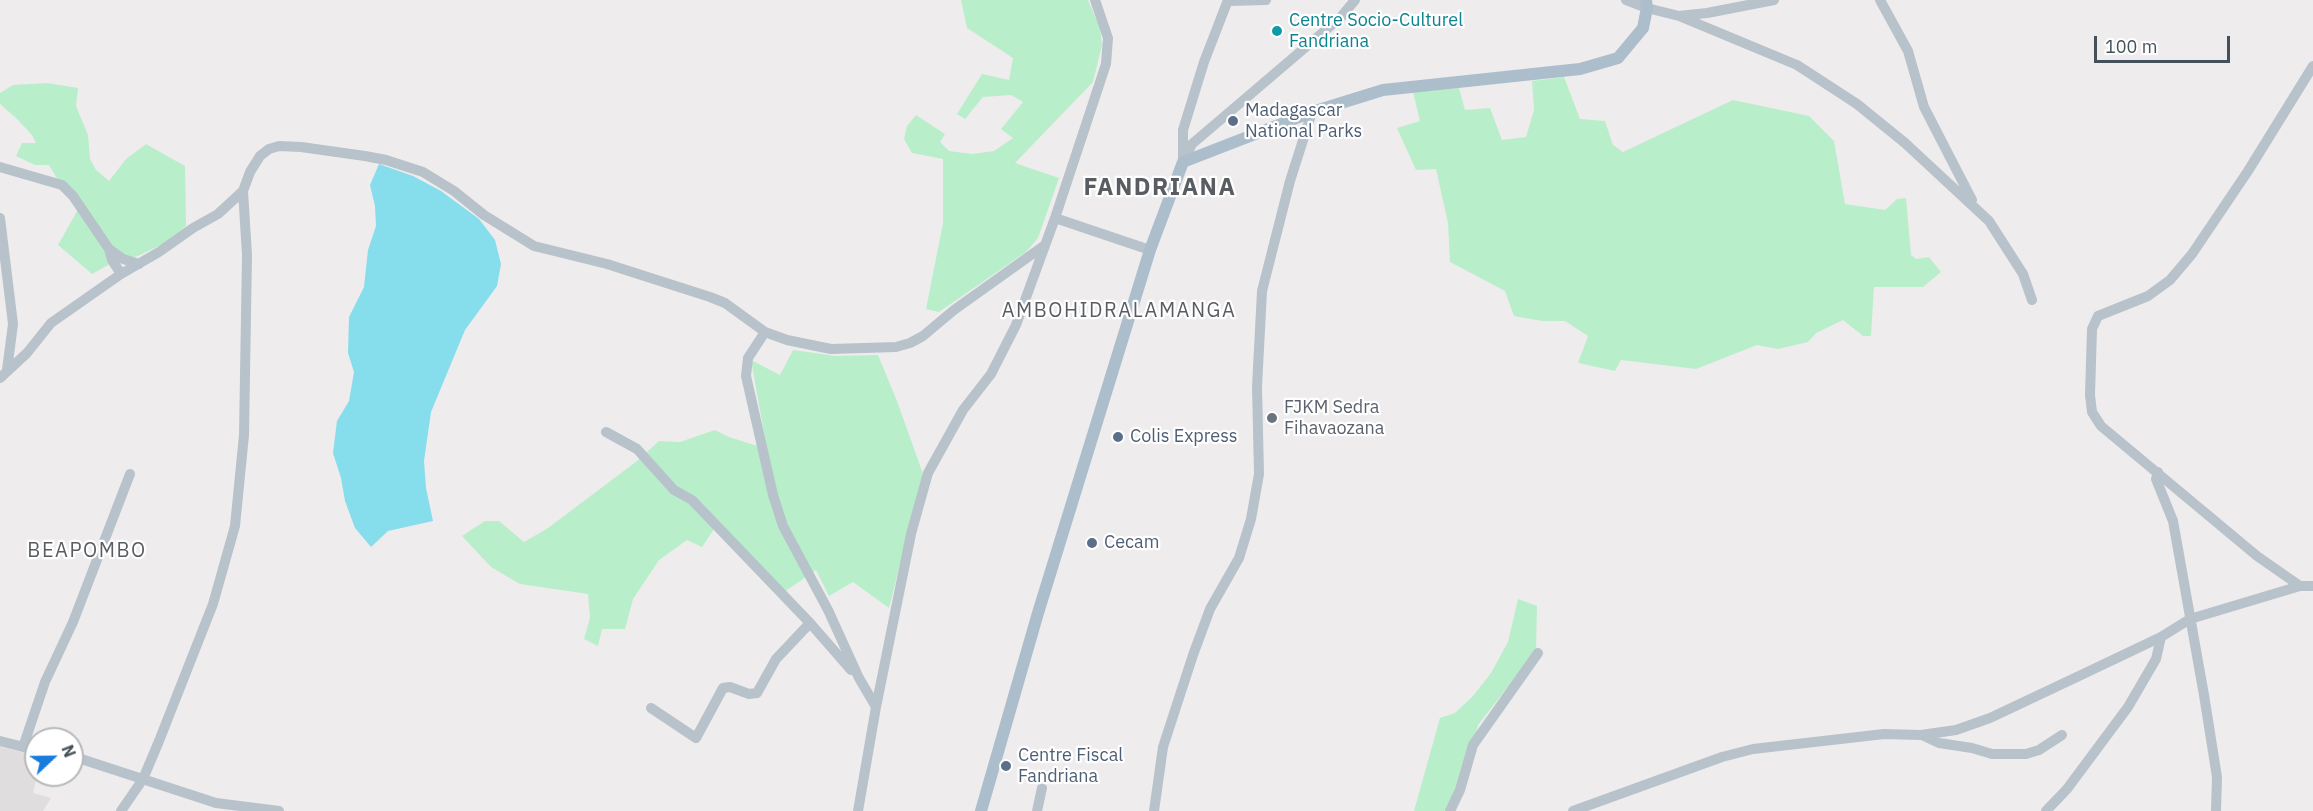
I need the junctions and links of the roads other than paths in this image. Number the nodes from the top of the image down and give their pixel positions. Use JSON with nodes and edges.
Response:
{"nodes":[{"id":1,"x":1095,"y":0,"type":"edge"},
{"id":2,"x":1228,"y":0,"type":"edge"},
{"id":3,"x":1266,"y":0,"type":"edge"},
{"id":4,"x":1355,"y":0,"type":"edge"},
{"id":5,"x":1626,"y":0,"type":"edge"},
{"id":6,"x":1774,"y":0,"type":"edge"},
{"id":7,"x":1880,"y":0,"type":"edge"},
{"id":8,"x":1646,"y":4,"type":"edge"},
{"id":9,"x":1679,"y":16,"type":"junction"},
{"id":10,"x":2313,"y":66,"type":"edge"},
{"id":11,"x":1312,"y":112,"type":"junction"},
{"id":12,"x":1183,"y":162,"type":"junction"},
{"id":13,"x":0,"y":167,"type":"edge"},
{"id":14,"x":243,"y":191,"type":"junction"},
{"id":15,"x":1976,"y":208,"type":"junction"},
{"id":16,"x":0,"y":218,"type":"edge"},
{"id":17,"x":1055,"y":218,"type":"junction"},
{"id":18,"x":1046,"y":245,"type":"junction"},
{"id":19,"x":109,"y":249,"type":"junction"},
{"id":20,"x":1150,"y":250,"type":"junction"},
{"id":21,"x":139,"y":264,"type":"junction"},
{"id":22,"x":121,"y":274,"type":"junction"},
{"id":23,"x":2032,"y":300,"type":"dead end"},
{"id":24,"x":765,"y":332,"type":"junction"},
{"id":25,"x":4,"y":374,"type":"edge"},
{"id":26,"x":606,"y":432,"type":"dead end"},
{"id":27,"x":2157,"y":472,"type":"junction"},
{"id":28,"x":130,"y":474,"type":"dead end"},
{"id":29,"x":2300,"y":586,"type":"junction"},
{"id":30,"x":2313,"y":586,"type":"edge"},
{"id":31,"x":2190,"y":620,"type":"junction"},
{"id":32,"x":810,"y":623,"type":"junction"},
{"id":33,"x":2161,"y":637,"type":"junction"},
{"id":34,"x":1538,"y":653,"type":"dead end"},
{"id":35,"x":859,"y":678,"type":"junction"},
{"id":36,"x":876,"y":707,"type":"junction"},
{"id":37,"x":651,"y":708,"type":"dead end"},
{"id":38,"x":1921,"y":735,"type":"junction"},
{"id":39,"x":2062,"y":735,"type":"dead end"},
{"id":40,"x":0,"y":741,"type":"edge"},
{"id":41,"x":23,"y":747,"type":"joint"},
{"id":42,"x":84,"y":760,"type":"edge"},
{"id":43,"x":143,"y":779,"type":"junction"},
{"id":44,"x":1042,"y":788,"type":"dead end"},
{"id":45,"x":121,"y":811,"type":"edge"},
{"id":46,"x":279,"y":811,"type":"edge"},
{"id":47,"x":858,"y":811,"type":"edge"},
{"id":48,"x":981,"y":811,"type":"edge"},
{"id":49,"x":1037,"y":811,"type":"edge"},
{"id":50,"x":1154,"y":811,"type":"edge"},
{"id":51,"x":1450,"y":811,"type":"edge"},
{"id":52,"x":1573,"y":811,"type":"edge"},
{"id":53,"x":2046,"y":811,"type":"edge"},
{"id":54,"x":2216,"y":811,"type":"edge"}],
"edges":[{"from":1,"to":17,"type":"street"},
{"from":2,"to":3,"type":"street"},
{"from":2,"to":12,"type":"street"},
{"from":4,"to":12,"type":"street"},
{"from":5,"to":8,"type":"street"},
{"from":6,"to":9,"type":"street"},
{"from":7,"to":15,"type":"street"},
{"from":8,"to":9,"type":"street"},
{"from":8,"to":11,"type":"main road"},
{"from":9,"to":15,"type":"street"},
{"from":10,"to":27,"type":"street"},
{"from":11,"to":12,"type":"main road"},
{"from":11,"to":50,"type":"street"},
{"from":12,"to":20,"type":"main road"},
{"from":13,"to":19,"type":"street"},
{"from":14,"to":21,"type":"street"},
{"from":14,"to":24,"type":"street"},
{"from":14,"to":43,"type":"street"},
{"from":15,"to":23,"type":"street"},
{"from":16,"to":25,"type":"street"},
{"from":17,"to":18,"type":"street"},
{"from":17,"to":20,"type":"street"},
{"from":18,"to":24,"type":"street"},
{"from":18,"to":36,"type":"street"},
{"from":19,"to":21,"type":"street"},
{"from":19,"to":22,"type":"street"},
{"from":20,"to":48,"type":"main road"},
{"from":21,"to":22,"type":"street"},
{"from":22,"to":25,"type":"street"},
{"from":24,"to":35,"type":"street"},
{"from":26,"to":32,"type":"street"},
{"from":27,"to":29,"type":"street"},
{"from":27,"to":31,"type":"street"},
{"from":28,"to":41,"type":"street"},
{"from":29,"to":30,"type":"street"},
{"from":29,"to":31,"type":"street"},
{"from":31,"to":33,"type":"street"},
{"from":31,"to":54,"type":"street"},
{"from":32,"to":35,"type":"street"},
{"from":32,"to":37,"type":"street"},
{"from":33,"to":38,"type":"street"},
{"from":33,"to":53,"type":"street"},
{"from":34,"to":51,"type":"street"},
{"from":35,"to":36,"type":"street"},
{"from":36,"to":47,"type":"street"},
{"from":38,"to":39,"type":"street"},
{"from":38,"to":52,"type":"street"},
{"from":40,"to":41,"type":"street"},
{"from":42,"to":43,"type":"street"},
{"from":43,"to":45,"type":"street"},
{"from":43,"to":46,"type":"street"},
{"from":44,"to":49,"type":"street"}]}
